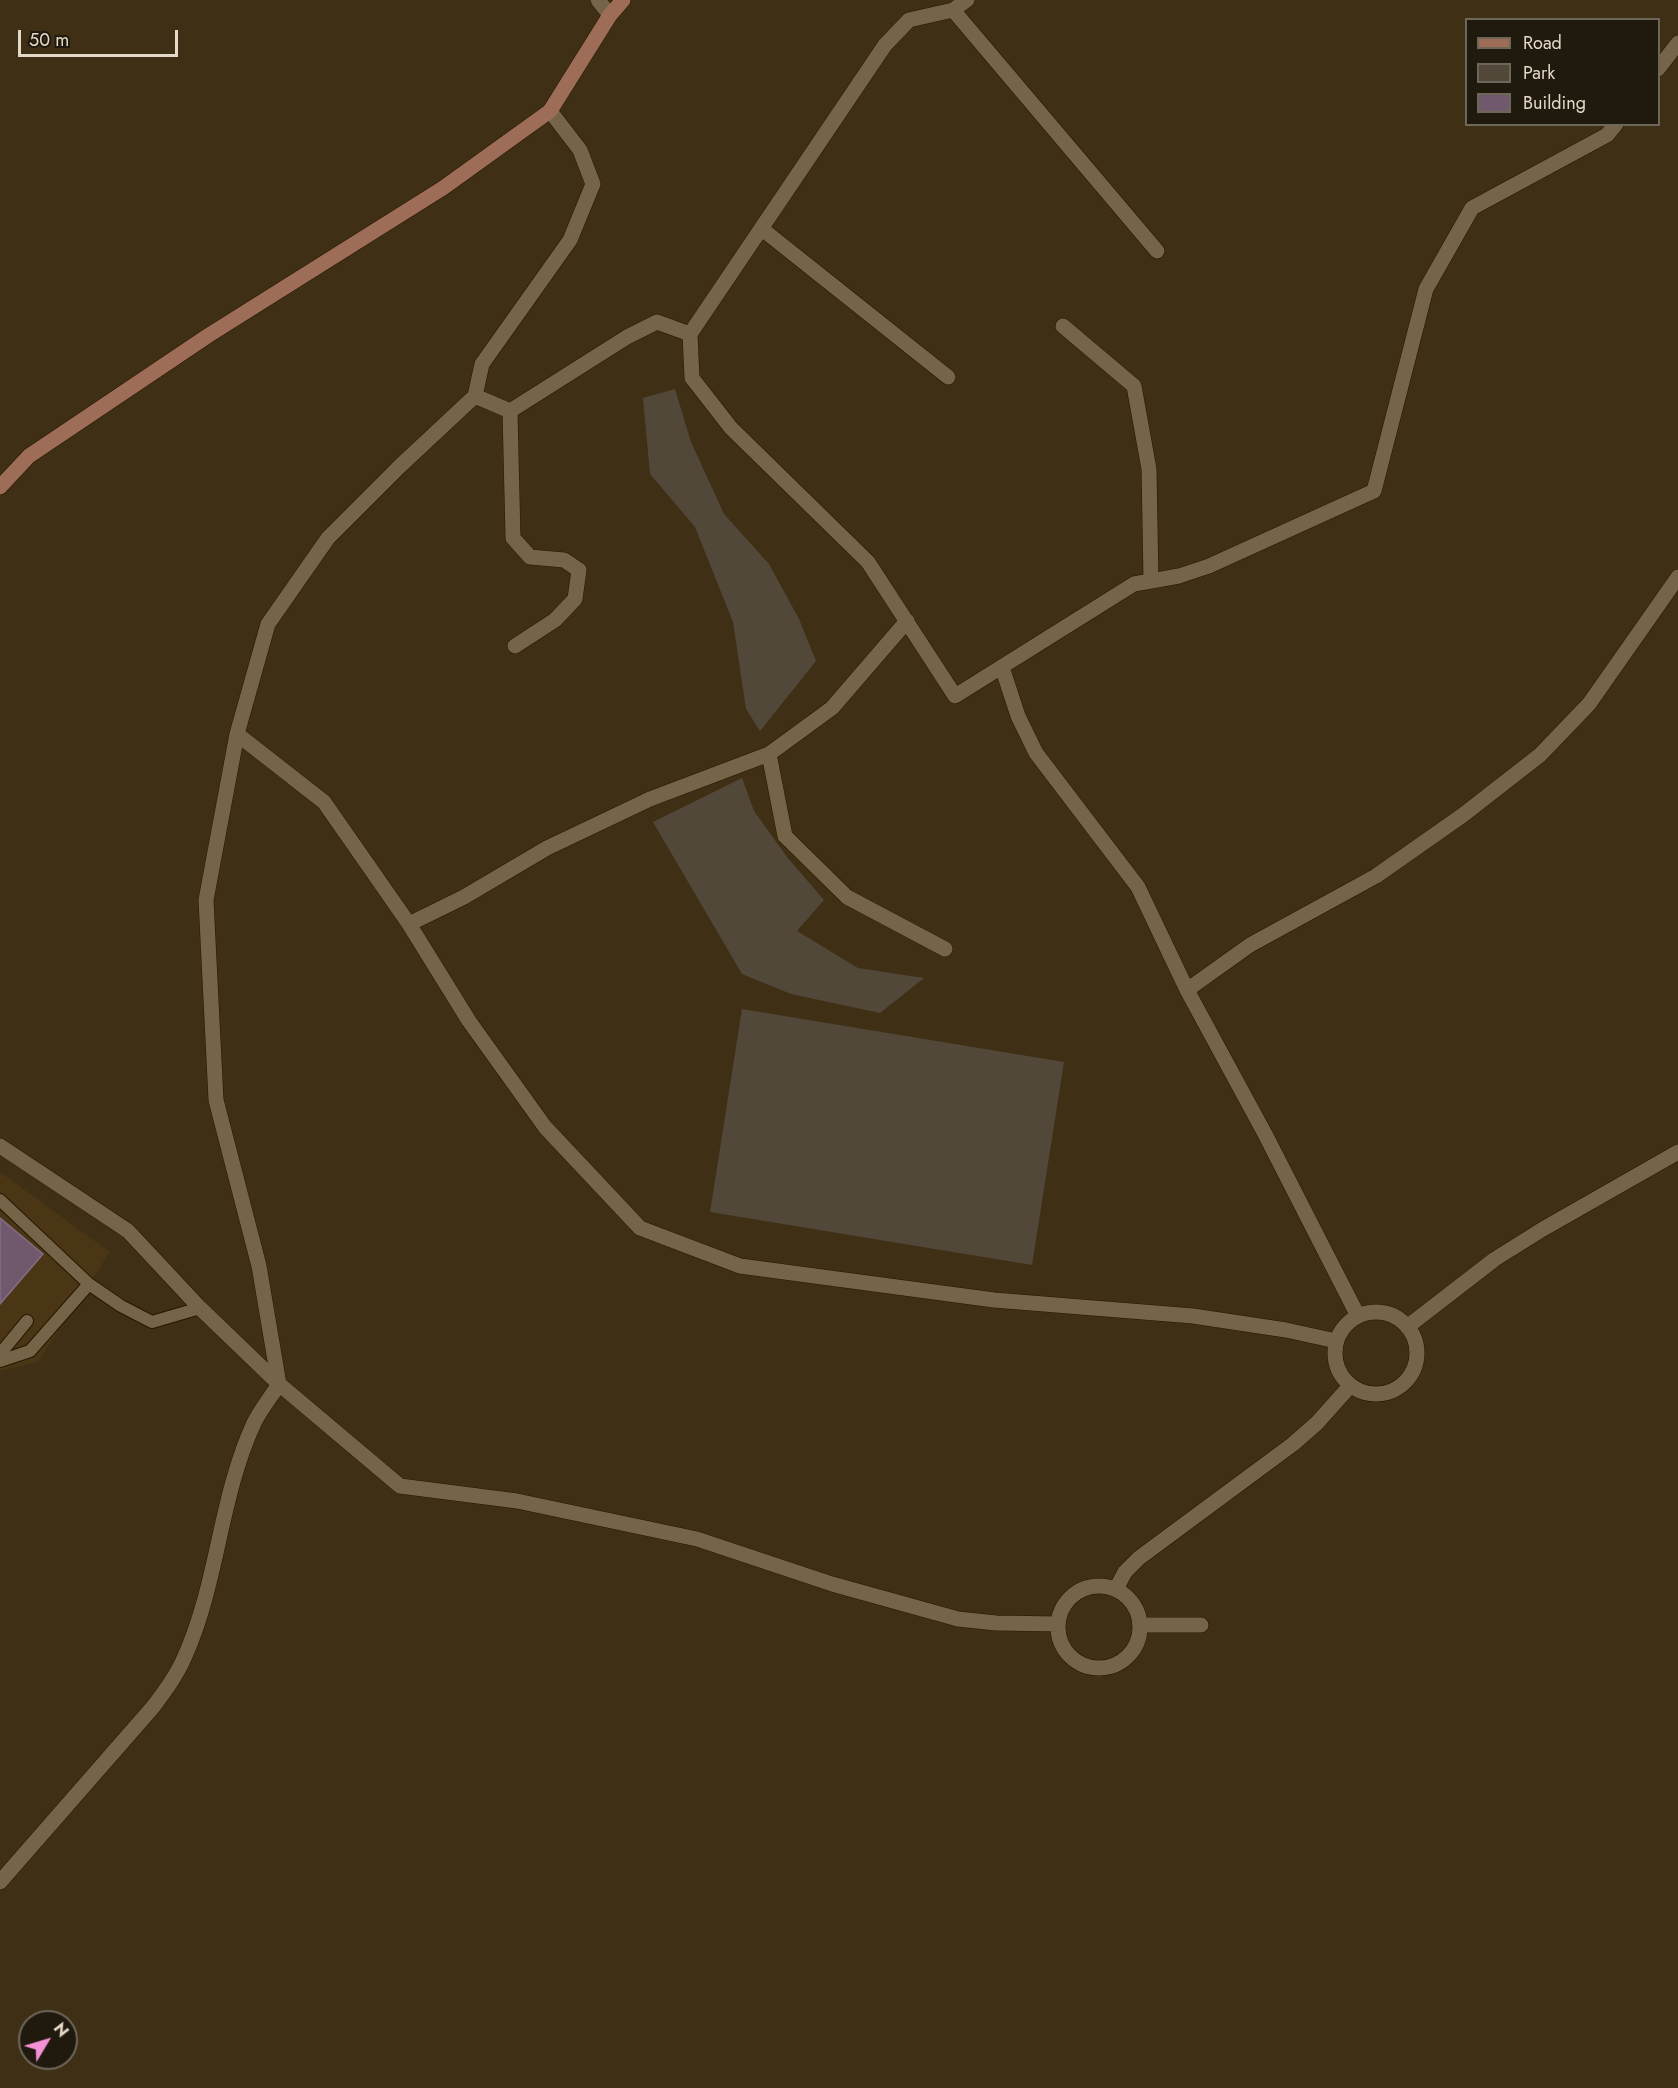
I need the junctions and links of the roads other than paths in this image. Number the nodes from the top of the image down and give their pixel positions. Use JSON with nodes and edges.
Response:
{"nodes":[{"id":1,"x":598,"y":0,"type":"edge"},
{"id":2,"x":623,"y":0,"type":"edge"},
{"id":3,"x":968,"y":0,"type":"edge"},
{"id":4,"x":953,"y":10,"type":"junction"},
{"id":5,"x":610,"y":15,"type":"junction"},
{"id":6,"x":1678,"y":43,"type":"edge"},
{"id":7,"x":1660,"y":68,"type":"edge"},
{"id":8,"x":550,"y":111,"type":"junction"},
{"id":9,"x":1614,"y":126,"type":"edge"},
{"id":10,"x":762,"y":228,"type":"junction"},
{"id":11,"x":1157,"y":251,"type":"dead end"},
{"id":12,"x":1063,"y":326,"type":"dead end"},
{"id":13,"x":690,"y":334,"type":"junction"},
{"id":14,"x":948,"y":377,"type":"dead end"},
{"id":15,"x":475,"y":396,"type":"junction"},
{"id":16,"x":510,"y":411,"type":"junction"},
{"id":17,"x":0,"y":487,"type":"edge"},
{"id":18,"x":1678,"y":577,"type":"edge"},
{"id":19,"x":1151,"y":581,"type":"junction"},
{"id":20,"x":907,"y":621,"type":"junction"},
{"id":21,"x":515,"y":646,"type":"dead end"},
{"id":22,"x":1002,"y":667,"type":"junction"},
{"id":23,"x":237,"y":734,"type":"junction"},
{"id":24,"x":769,"y":754,"type":"junction"},
{"id":25,"x":409,"y":924,"type":"junction"},
{"id":26,"x":945,"y":949,"type":"dead end"},
{"id":27,"x":1187,"y":990,"type":"junction"},
{"id":28,"x":0,"y":1146,"type":"edge"},
{"id":29,"x":1678,"y":1152,"type":"edge"},
{"id":30,"x":0,"y":1200,"type":"edge"},
{"id":31,"x":89,"y":1284,"type":"junction"},
{"id":32,"x":200,"y":1308,"type":"junction"},
{"id":33,"x":1358,"y":1316,"type":"junction"},
{"id":34,"x":27,"y":1321,"type":"dead end"},
{"id":35,"x":1407,"y":1327,"type":"junction"},
{"id":36,"x":1336,"y":1341,"type":"junction"},
{"id":37,"x":0,"y":1354,"type":"edge"},
{"id":38,"x":0,"y":1361,"type":"edge"},
{"id":39,"x":279,"y":1384,"type":"junction"},
{"id":40,"x":1350,"y":1386,"type":"junction"},
{"id":41,"x":1116,"y":1589,"type":"junction"},
{"id":42,"x":1058,"y":1624,"type":"junction"},
{"id":43,"x":1140,"y":1625,"type":"junction"},
{"id":44,"x":1201,"y":1625,"type":"dead end"},
{"id":45,"x":0,"y":1882,"type":"edge"}],
"edges":[{"from":1,"to":5,"type":"street"},
{"from":2,"to":5,"type":"main road"},
{"from":3,"to":4,"type":"street"},
{"from":4,"to":10,"type":"street"},
{"from":4,"to":11,"type":"street"},
{"from":5,"to":8,"type":"main road"},
{"from":6,"to":7,"type":"street"},
{"from":8,"to":15,"type":"street"},
{"from":8,"to":17,"type":"main road"},
{"from":9,"to":19,"type":"street"},
{"from":10,"to":13,"type":"street"},
{"from":10,"to":14,"type":"street"},
{"from":12,"to":19,"type":"street"},
{"from":13,"to":16,"type":"street"},
{"from":13,"to":20,"type":"street"},
{"from":15,"to":16,"type":"street"},
{"from":15,"to":23,"type":"street"},
{"from":16,"to":21,"type":"street"},
{"from":18,"to":27,"type":"street"},
{"from":19,"to":22,"type":"street"},
{"from":20,"to":22,"type":"street"},
{"from":20,"to":24,"type":"street"},
{"from":22,"to":27,"type":"street"},
{"from":23,"to":25,"type":"street"},
{"from":23,"to":39,"type":"street"},
{"from":24,"to":25,"type":"street"},
{"from":24,"to":26,"type":"street"},
{"from":25,"to":36,"type":"street"},
{"from":27,"to":33,"type":"street"},
{"from":28,"to":32,"type":"street"},
{"from":29,"to":35,"type":"street"},
{"from":30,"to":31,"type":"lane"},
{"from":31,"to":32,"type":"lane"},
{"from":31,"to":38,"type":"lane"},
{"from":32,"to":39,"type":"street"},
{"from":33,"to":35,"type":"street"},
{"from":33,"to":36,"type":"street"},
{"from":34,"to":37,"type":"lane"},
{"from":35,"to":40,"type":"street"},
{"from":36,"to":40,"type":"street"},
{"from":39,"to":42,"type":"street"},
{"from":39,"to":45,"type":"street"},
{"from":40,"to":41,"type":"street"},
{"from":41,"to":42,"type":"street"},
{"from":41,"to":43,"type":"street"},
{"from":42,"to":43,"type":"street"},
{"from":43,"to":44,"type":"street"}]}
